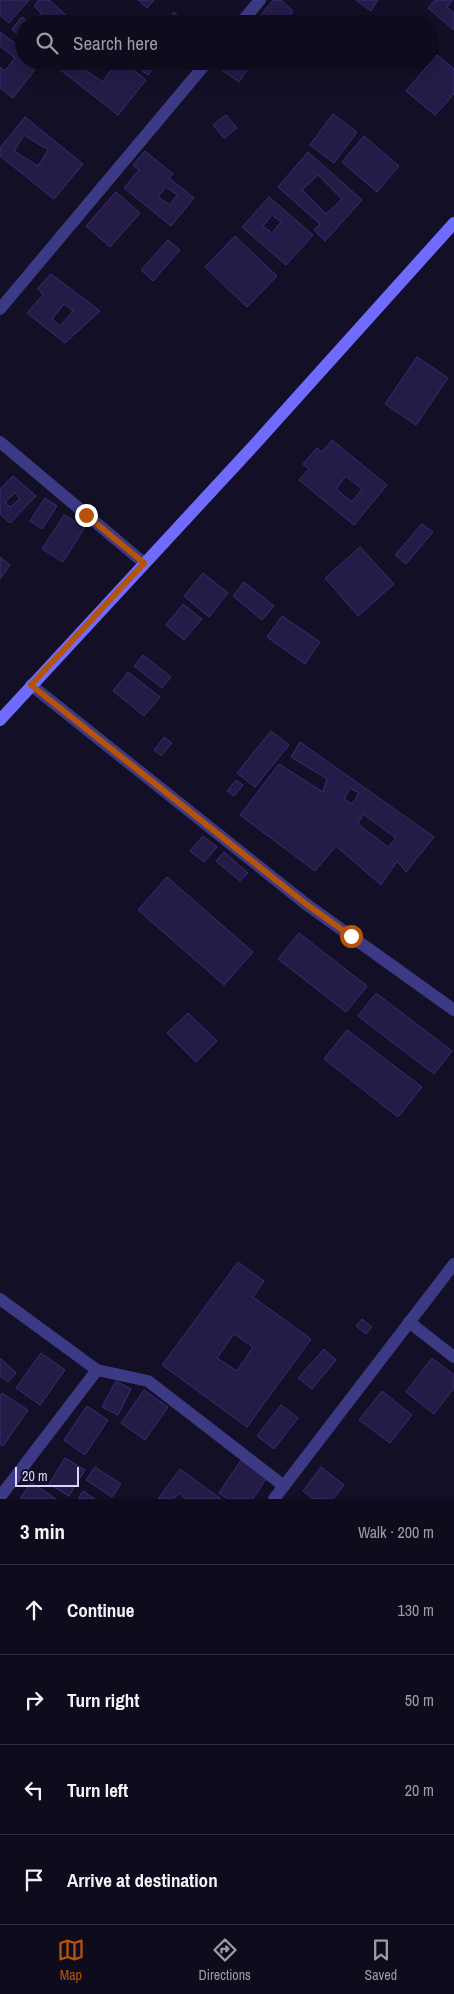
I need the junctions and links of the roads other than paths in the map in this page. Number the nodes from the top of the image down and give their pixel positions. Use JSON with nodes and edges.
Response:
{"nodes":[{"id":1,"x":260,"y":0,"type":"edge"},
{"id":2,"x":248,"y":15,"type":"edge"},
{"id":3,"x":200,"y":70,"type":"edge"},
{"id":4,"x":454,"y":224,"type":"edge"},
{"id":5,"x":0,"y":309,"type":"edge"},
{"id":6,"x":0,"y":442,"type":"edge"},
{"id":7,"x":144,"y":563,"type":"junction"},
{"id":8,"x":31,"y":685,"type":"junction"},
{"id":9,"x":0,"y":720,"type":"edge"},
{"id":10,"x":454,"y":1010,"type":"edge"},
{"id":11,"x":454,"y":1264,"type":"edge"},
{"id":12,"x":0,"y":1299,"type":"edge"},
{"id":13,"x":410,"y":1322,"type":"junction"},
{"id":14,"x":454,"y":1358,"type":"edge"},
{"id":15,"x":97,"y":1370,"type":"junction"},
{"id":16,"x":284,"y":1486,"type":"junction"},
{"id":17,"x":0,"y":1497,"type":"edge"},
{"id":18,"x":274,"y":1499,"type":"edge"}],
"edges":[{"from":1,"to":2,"type":"street"},
{"from":3,"to":5,"type":"street"},
{"from":4,"to":7,"type":"main road"},
{"from":6,"to":7,"type":"street"},
{"from":7,"to":8,"type":"main road"},
{"from":8,"to":9,"type":"main road"},
{"from":8,"to":10,"type":"street"},
{"from":11,"to":13,"type":"street"},
{"from":12,"to":15,"type":"street"},
{"from":13,"to":14,"type":"street"},
{"from":13,"to":16,"type":"street"},
{"from":15,"to":16,"type":"street"},
{"from":15,"to":17,"type":"street"},
{"from":16,"to":18,"type":"street"}]}
